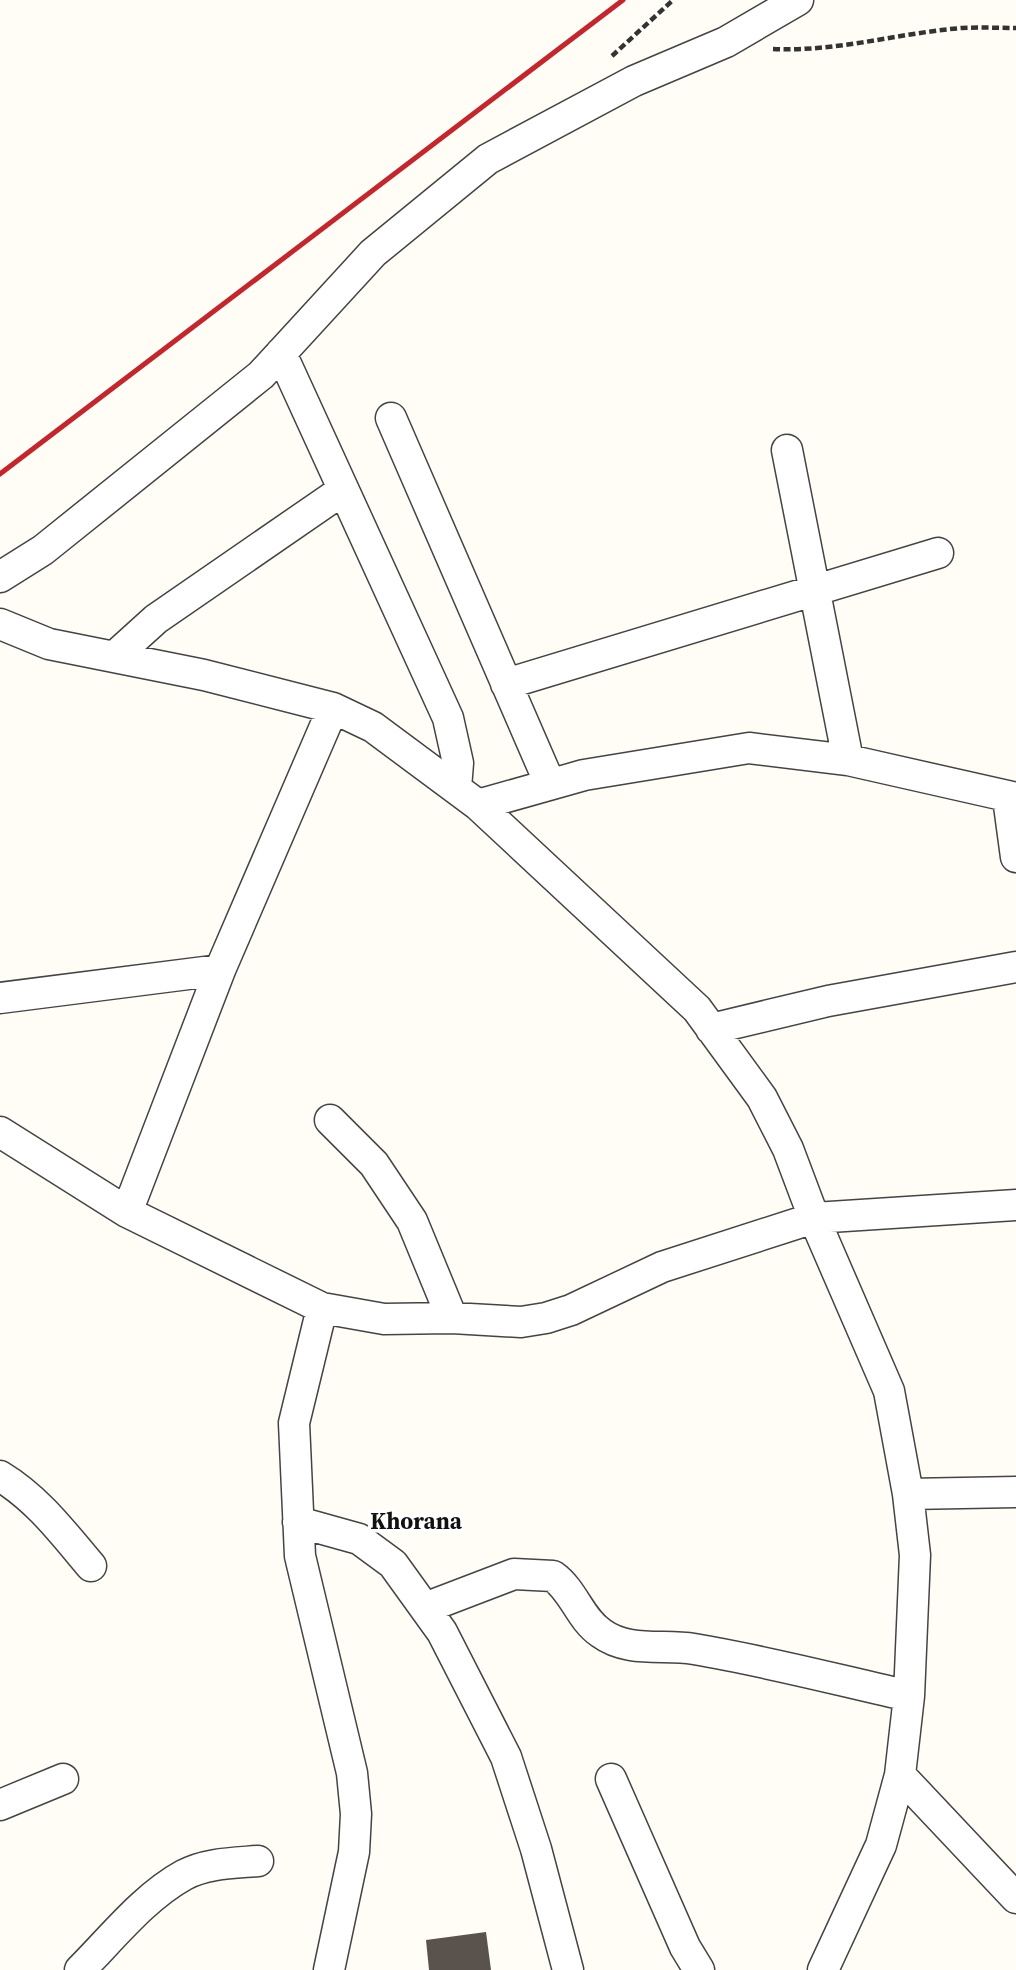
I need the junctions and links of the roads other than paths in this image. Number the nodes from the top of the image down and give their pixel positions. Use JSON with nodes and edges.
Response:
{"nodes":[{"id":1,"x":798,"y":0,"type":"edge"},
{"id":2,"x":281,"y":353,"type":"junction"},
{"id":3,"x":391,"y":418,"type":"dead end"},
{"id":4,"x":786,"y":450,"type":"dead end"},
{"id":5,"x":343,"y":490,"type":"junction"},
{"id":6,"x":938,"y":553,"type":"dead end"},
{"id":7,"x":0,"y":577,"type":"edge"},
{"id":8,"x":814,"y":592,"type":"junction"},
{"id":9,"x":0,"y":624,"type":"edge"},
{"id":10,"x":114,"y":657,"type":"junction"},
{"id":11,"x":506,"y":684,"type":"junction"},
{"id":12,"x":333,"y":708,"type":"junction"},
{"id":13,"x":848,"y":760,"type":"junction"},
{"id":14,"x":550,"y":785,"type":"junction"},
{"id":15,"x":467,"y":796,"type":"junction"},
{"id":16,"x":1012,"y":798,"type":"edge"},
{"id":17,"x":1016,"y":857,"type":"edge"},
{"id":18,"x":1016,"y":967,"type":"edge"},
{"id":19,"x":220,"y":970,"type":"junction"},
{"id":20,"x":0,"y":998,"type":"edge"},
{"id":21,"x":711,"y":1029,"type":"junction"},
{"id":22,"x":330,"y":1120,"type":"dead end"},
{"id":23,"x":0,"y":1132,"type":"edge"},
{"id":24,"x":1016,"y":1205,"type":"edge"},
{"id":25,"x":127,"y":1212,"type":"junction"},
{"id":26,"x":814,"y":1218,"type":"junction"},
{"id":27,"x":322,"y":1308,"type":"junction"},
{"id":28,"x":452,"y":1318,"type":"junction"},
{"id":29,"x":0,"y":1476,"type":"edge"},
{"id":30,"x":1016,"y":1493,"type":"edge"},
{"id":31,"x":908,"y":1494,"type":"junction"},
{"id":32,"x":298,"y":1522,"type":"junction"},
{"id":33,"x":91,"y":1566,"type":"dead end"},
{"id":34,"x":425,"y":1608,"type":"junction"},
{"id":35,"x":909,"y":1696,"type":"junction"},
{"id":36,"x":900,"y":1775,"type":"junction"},
{"id":37,"x":63,"y":1779,"type":"dead end"},
{"id":38,"x":611,"y":1779,"type":"dead end"},
{"id":39,"x":0,"y":1805,"type":"edge"},
{"id":40,"x":258,"y":1861,"type":"dead end"},
{"id":41,"x":1016,"y":1898,"type":"edge"},
{"id":42,"x":80,"y":1970,"type":"edge"},
{"id":43,"x":329,"y":1970,"type":"edge"},
{"id":44,"x":568,"y":1970,"type":"edge"},
{"id":45,"x":699,"y":1970,"type":"edge"},
{"id":46,"x":823,"y":1970,"type":"edge"}],
"edges":[{"from":1,"to":2,"type":"street"},
{"from":2,"to":5,"type":"street"},
{"from":2,"to":7,"type":"street"},
{"from":3,"to":11,"type":"street"},
{"from":4,"to":8,"type":"street"},
{"from":5,"to":10,"type":"street"},
{"from":5,"to":15,"type":"street"},
{"from":6,"to":8,"type":"street"},
{"from":8,"to":11,"type":"street"},
{"from":8,"to":13,"type":"street"},
{"from":9,"to":10,"type":"street"},
{"from":10,"to":12,"type":"street"},
{"from":11,"to":14,"type":"street"},
{"from":12,"to":15,"type":"street"},
{"from":12,"to":19,"type":"street"},
{"from":13,"to":14,"type":"street"},
{"from":13,"to":16,"type":"street"},
{"from":14,"to":15,"type":"street"},
{"from":15,"to":21,"type":"street"},
{"from":16,"to":17,"type":"street"},
{"from":18,"to":21,"type":"street"},
{"from":19,"to":20,"type":"street"},
{"from":19,"to":25,"type":"street"},
{"from":21,"to":26,"type":"street"},
{"from":22,"to":28,"type":"street"},
{"from":23,"to":25,"type":"street"},
{"from":24,"to":26,"type":"street"},
{"from":25,"to":27,"type":"street"},
{"from":26,"to":28,"type":"street"},
{"from":26,"to":31,"type":"street"},
{"from":27,"to":28,"type":"street"},
{"from":27,"to":32,"type":"street"},
{"from":29,"to":33,"type":"street"},
{"from":30,"to":31,"type":"street"},
{"from":31,"to":35,"type":"street"},
{"from":32,"to":34,"type":"street"},
{"from":32,"to":43,"type":"street"},
{"from":34,"to":35,"type":"street"},
{"from":34,"to":44,"type":"street"},
{"from":35,"to":36,"type":"street"},
{"from":36,"to":41,"type":"street"},
{"from":36,"to":46,"type":"street"},
{"from":37,"to":39,"type":"street"},
{"from":38,"to":45,"type":"street"},
{"from":40,"to":42,"type":"street"}]}
